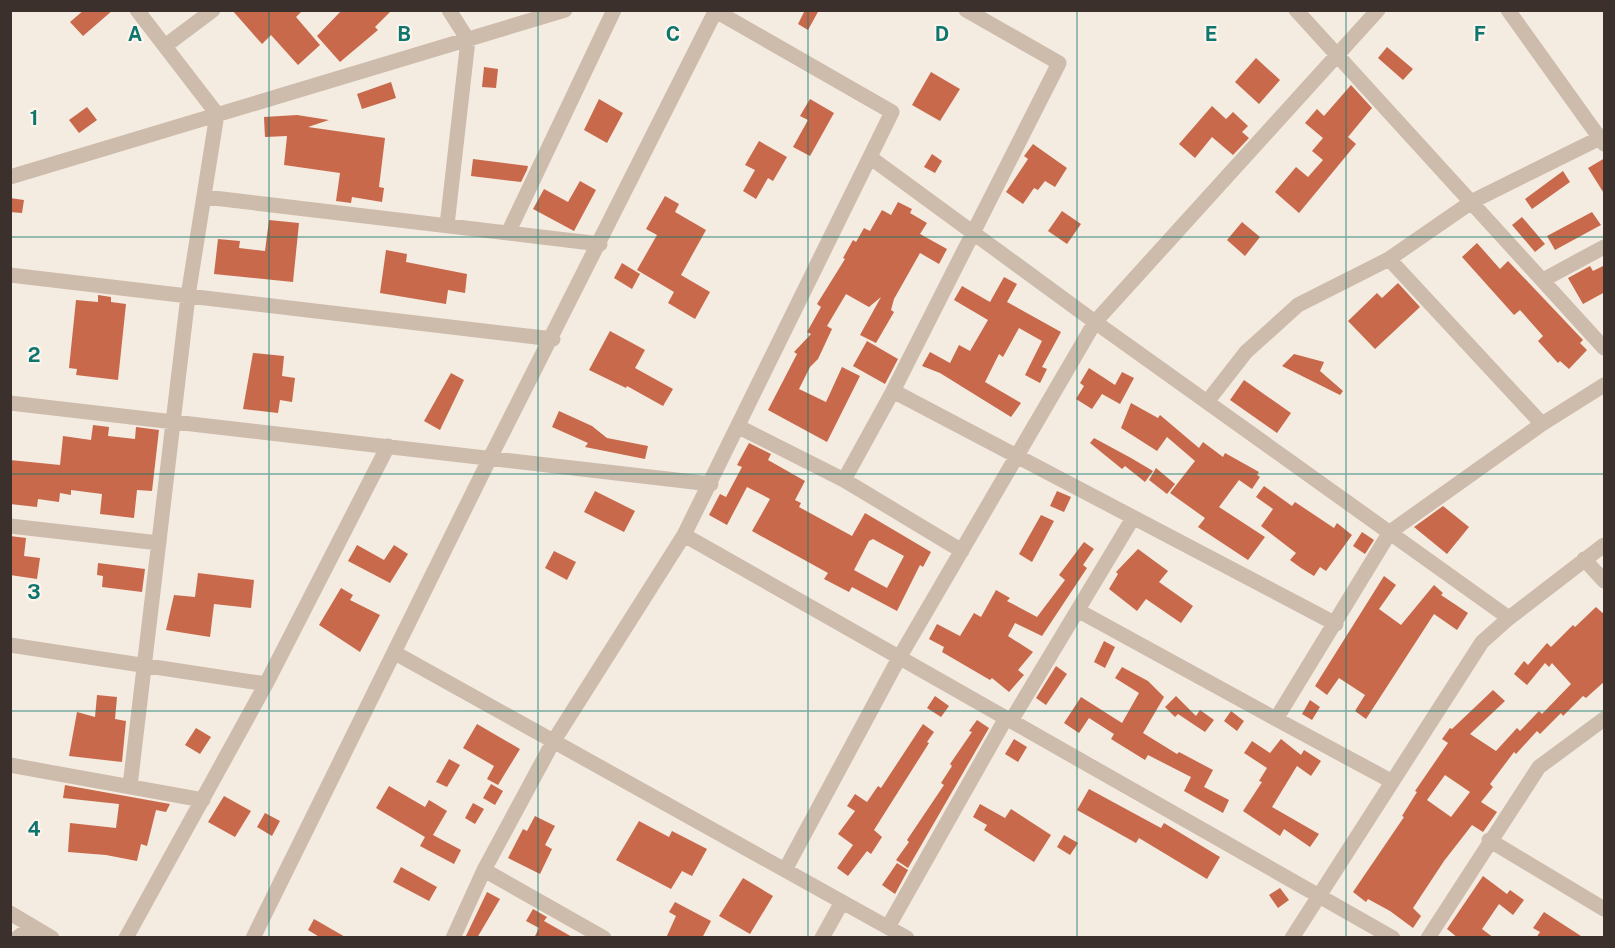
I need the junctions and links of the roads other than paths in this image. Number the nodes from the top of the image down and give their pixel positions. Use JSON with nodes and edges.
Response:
{"nodes":[{"id":1,"x":137,"y":10,"type":"edge"},
{"id":2,"x":213,"y":10,"type":"edge"},
{"id":3,"x":449,"y":10,"type":"edge"},
{"id":4,"x":565,"y":10,"type":"edge"},
{"id":5,"x":614,"y":10,"type":"edge"},
{"id":6,"x":966,"y":10,"type":"edge"},
{"id":7,"x":1296,"y":10,"type":"edge"},
{"id":8,"x":1378,"y":10,"type":"edge"},
{"id":9,"x":1508,"y":10,"type":"edge"},
{"id":10,"x":715,"y":11,"type":"edge"},
{"id":11,"x":468,"y":40,"type":"junction"},
{"id":12,"x":165,"y":46,"type":"junction"},
{"id":13,"x":1337,"y":55,"type":"junction"},
{"id":14,"x":217,"y":114,"type":"junction"},
{"id":15,"x":1603,"y":139,"type":"edge"},
{"id":16,"x":872,"y":158,"type":"junction"},
{"id":17,"x":10,"y":177,"type":"edge"},
{"id":18,"x":205,"y":197,"type":"junction"},
{"id":19,"x":1473,"y":201,"type":"junction"},
{"id":20,"x":447,"y":225,"type":"junction"},
{"id":21,"x":508,"y":233,"type":"junction"},
{"id":22,"x":973,"y":233,"type":"junction"},
{"id":23,"x":600,"y":244,"type":"junction"},
{"id":24,"x":1605,"y":247,"type":"edge"},
{"id":25,"x":1389,"y":260,"type":"junction"},
{"id":26,"x":10,"y":275,"type":"edge"},
{"id":27,"x":1543,"y":280,"type":"junction"},
{"id":28,"x":188,"y":296,"type":"junction"},
{"id":29,"x":1095,"y":322,"type":"junction"},
{"id":30,"x":553,"y":339,"type":"junction"},
{"id":31,"x":1605,"y":348,"type":"edge"},
{"id":32,"x":1605,"y":385,"type":"edge"},
{"id":33,"x":894,"y":391,"type":"junction"},
{"id":34,"x":1207,"y":402,"type":"junction"},
{"id":35,"x":10,"y":403,"type":"edge"},
{"id":36,"x":173,"y":421,"type":"junction"},
{"id":37,"x":1542,"y":424,"type":"junction"},
{"id":38,"x":739,"y":427,"type":"junction"},
{"id":39,"x":388,"y":446,"type":"junction"},
{"id":40,"x":1017,"y":456,"type":"junction"},
{"id":41,"x":490,"y":458,"type":"junction"},
{"id":42,"x":844,"y":480,"type":"junction"},
{"id":43,"x":711,"y":484,"type":"junction"},
{"id":44,"x":1133,"y":518,"type":"junction"},
{"id":45,"x":10,"y":526,"type":"edge"},
{"id":46,"x":1390,"y":532,"type":"junction"},
{"id":47,"x":684,"y":535,"type":"junction"},
{"id":48,"x":159,"y":543,"type":"junction"},
{"id":49,"x":1605,"y":544,"type":"edge"},
{"id":50,"x":962,"y":551,"type":"junction"},
{"id":51,"x":1584,"y":559,"type":"junction"},
{"id":52,"x":1605,"y":581,"type":"edge"},
{"id":53,"x":1079,"y":611,"type":"junction"},
{"id":54,"x":1509,"y":618,"type":"junction"},
{"id":55,"x":1336,"y":624,"type":"junction"},
{"id":56,"x":10,"y":645,"type":"edge"},
{"id":57,"x":395,"y":653,"type":"junction"},
{"id":58,"x":899,"y":658,"type":"junction"},
{"id":59,"x":144,"y":667,"type":"junction"},
{"id":60,"x":266,"y":684,"type":"junction"},
{"id":61,"x":1276,"y":719,"type":"junction"},
{"id":62,"x":1605,"y":719,"type":"edge"},
{"id":63,"x":1008,"y":720,"type":"junction"},
{"id":64,"x":553,"y":742,"type":"junction"},
{"id":65,"x":10,"y":765,"type":"edge"},
{"id":66,"x":1390,"y":781,"type":"junction"},
{"id":67,"x":130,"y":786,"type":"junction"},
{"id":68,"x":203,"y":800,"type":"junction"},
{"id":69,"x":1489,"y":840,"type":"junction"},
{"id":70,"x":484,"y":870,"type":"junction"},
{"id":71,"x":785,"y":870,"type":"junction"},
{"id":72,"x":1318,"y":896,"type":"junction"},
{"id":73,"x":842,"y":902,"type":"junction"},
{"id":74,"x":1605,"y":909,"type":"edge"},
{"id":75,"x":10,"y":913,"type":"edge"},
{"id":76,"x":32,"y":926,"type":"junction"},
{"id":77,"x":888,"y":927,"type":"junction"},
{"id":78,"x":17,"y":938,"type":"edge"},
{"id":79,"x":52,"y":938,"type":"edge"},
{"id":80,"x":126,"y":938,"type":"edge"},
{"id":81,"x":253,"y":938,"type":"edge"},
{"id":82,"x":453,"y":938,"type":"edge"},
{"id":83,"x":604,"y":938,"type":"edge"},
{"id":84,"x":822,"y":938,"type":"edge"},
{"id":85,"x":907,"y":938,"type":"edge"},
{"id":86,"x":1292,"y":938,"type":"edge"},
{"id":87,"x":1393,"y":938,"type":"edge"},
{"id":88,"x":1428,"y":938,"type":"edge"}],
"edges":[{"from":1,"to":12,"type":"street"},
{"from":2,"to":12,"type":"street"},
{"from":3,"to":11,"type":"street"},
{"from":4,"to":11,"type":"street"},
{"from":5,"to":21,"type":"street"},
{"from":6,"to":22,"type":"street"},
{"from":7,"to":13,"type":"street"},
{"from":8,"to":13,"type":"street"},
{"from":9,"to":15,"type":"street"},
{"from":10,"to":16,"type":"street"},
{"from":10,"to":23,"type":"street"},
{"from":11,"to":14,"type":"street"},
{"from":11,"to":20,"type":"street"},
{"from":12,"to":14,"type":"street"},
{"from":13,"to":19,"type":"street"},
{"from":13,"to":29,"type":"street"},
{"from":14,"to":17,"type":"street"},
{"from":14,"to":18,"type":"street"},
{"from":15,"to":19,"type":"street"},
{"from":16,"to":22,"type":"street"},
{"from":16,"to":38,"type":"street"},
{"from":18,"to":20,"type":"street"},
{"from":18,"to":28,"type":"street"},
{"from":19,"to":25,"type":"street"},
{"from":19,"to":27,"type":"street"},
{"from":20,"to":21,"type":"street"},
{"from":21,"to":23,"type":"street"},
{"from":22,"to":29,"type":"street"},
{"from":22,"to":33,"type":"street"},
{"from":23,"to":30,"type":"street"},
{"from":24,"to":27,"type":"street"},
{"from":25,"to":34,"type":"street"},
{"from":25,"to":37,"type":"street"},
{"from":26,"to":28,"type":"street"},
{"from":27,"to":31,"type":"street"},
{"from":28,"to":30,"type":"street"},
{"from":28,"to":36,"type":"street"},
{"from":29,"to":34,"type":"street"},
{"from":29,"to":40,"type":"street"},
{"from":30,"to":41,"type":"street"},
{"from":32,"to":37,"type":"street"},
{"from":33,"to":40,"type":"street"},
{"from":33,"to":42,"type":"street"},
{"from":34,"to":46,"type":"street"},
{"from":35,"to":36,"type":"street"},
{"from":36,"to":39,"type":"street"},
{"from":36,"to":48,"type":"street"},
{"from":37,"to":46,"type":"street"},
{"from":38,"to":42,"type":"street"},
{"from":38,"to":43,"type":"street"},
{"from":39,"to":41,"type":"street"},
{"from":39,"to":60,"type":"street"},
{"from":40,"to":44,"type":"street"},
{"from":40,"to":50,"type":"street"},
{"from":41,"to":43,"type":"street"},
{"from":41,"to":57,"type":"street"},
{"from":42,"to":50,"type":"street"},
{"from":43,"to":47,"type":"street"},
{"from":44,"to":53,"type":"street"},
{"from":44,"to":55,"type":"street"},
{"from":45,"to":48,"type":"street"},
{"from":46,"to":54,"type":"street"},
{"from":46,"to":55,"type":"street"},
{"from":47,"to":58,"type":"street"},
{"from":47,"to":64,"type":"street"},
{"from":48,"to":59,"type":"street"},
{"from":49,"to":51,"type":"street"},
{"from":50,"to":58,"type":"street"},
{"from":51,"to":52,"type":"street"},
{"from":51,"to":54,"type":"street"},
{"from":53,"to":61,"type":"street"},
{"from":53,"to":63,"type":"street"},
{"from":54,"to":66,"type":"street"},
{"from":55,"to":61,"type":"street"},
{"from":56,"to":59,"type":"street"},
{"from":57,"to":64,"type":"street"},
{"from":57,"to":81,"type":"street"},
{"from":58,"to":63,"type":"street"},
{"from":58,"to":71,"type":"street"},
{"from":59,"to":60,"type":"street"},
{"from":59,"to":67,"type":"street"},
{"from":60,"to":68,"type":"street"},
{"from":61,"to":66,"type":"street"},
{"from":62,"to":69,"type":"street"},
{"from":63,"to":72,"type":"street"},
{"from":63,"to":77,"type":"street"},
{"from":64,"to":70,"type":"street"},
{"from":64,"to":71,"type":"street"},
{"from":65,"to":67,"type":"street"},
{"from":66,"to":72,"type":"street"},
{"from":67,"to":68,"type":"street"},
{"from":68,"to":80,"type":"street"},
{"from":69,"to":74,"type":"street"},
{"from":69,"to":88,"type":"street"},
{"from":70,"to":82,"type":"street"},
{"from":70,"to":83,"type":"street"},
{"from":71,"to":73,"type":"street"},
{"from":72,"to":86,"type":"street"},
{"from":72,"to":87,"type":"street"},
{"from":73,"to":77,"type":"street"},
{"from":73,"to":84,"type":"street"},
{"from":75,"to":76,"type":"street"},
{"from":76,"to":78,"type":"street"},
{"from":76,"to":79,"type":"street"},
{"from":77,"to":85,"type":"street"}]}
